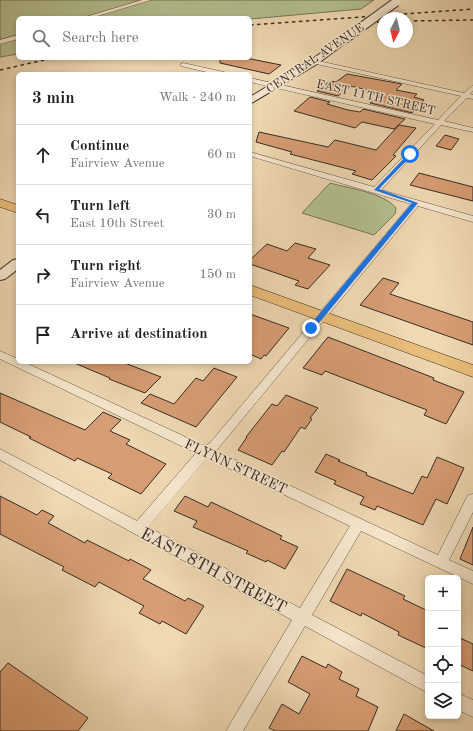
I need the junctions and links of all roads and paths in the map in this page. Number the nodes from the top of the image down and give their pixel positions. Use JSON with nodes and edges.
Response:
{"nodes":[{"id":1,"x":148,"y":0,"type":"edge"},
{"id":2,"x":397,"y":1,"type":"edge"},
{"id":3,"x":92,"y":16,"type":"edge"},
{"id":4,"x":16,"y":38,"type":"edge"},
{"id":5,"x":0,"y":42,"type":"edge"},
{"id":6,"x":314,"y":62,"type":"junction"},
{"id":7,"x":183,"y":65,"type":"dead end"},
{"id":8,"x":215,"y":72,"type":"edge"},
{"id":9,"x":252,"y":80,"type":"edge"},
{"id":10,"x":276,"y":86,"type":"junction"},
{"id":11,"x":473,"y":87,"type":"edge"},
{"id":12,"x":470,"y":96,"type":"edge"},
{"id":13,"x":252,"y":100,"type":"edge"},
{"id":14,"x":440,"y":122,"type":"junction"},
{"id":15,"x":473,"y":130,"type":"edge"},
{"id":16,"x":252,"y":155,"type":"edge"},
{"id":17,"x":376,"y":190,"type":"junction"},
{"id":18,"x":0,"y":203,"type":"edge"},
{"id":19,"x":416,"y":203,"type":"junction"},
{"id":20,"x":16,"y":208,"type":"edge"},
{"id":21,"x":473,"y":219,"type":"edge"},
{"id":22,"x":16,"y":264,"type":"edge"},
{"id":23,"x":0,"y":276,"type":"edge"},
{"id":24,"x":252,"y":291,"type":"edge"},
{"id":25,"x":321,"y":316,"type":"junction"},
{"id":26,"x":0,"y":355,"type":"edge"},
{"id":27,"x":16,"y":362,"type":"edge"},
{"id":28,"x":19,"y":364,"type":"edge"},
{"id":29,"x":473,"y":371,"type":"edge"},
{"id":30,"x":207,"y":452,"type":"junction"},
{"id":31,"x":0,"y":454,"type":"edge"},
{"id":32,"x":473,"y":499,"type":"edge"},
{"id":33,"x":358,"y":524,"type":"junction"},
{"id":34,"x":138,"y":529,"type":"junction"},
{"id":35,"x":441,"y":563,"type":"junction"},
{"id":36,"x":473,"y":578,"type":"edge"},
{"id":37,"x":302,"y":618,"type":"junction"},
{"id":38,"x":425,"y":683,"type":"edge"},
{"id":39,"x":461,"y":703,"type":"edge"},
{"id":40,"x":473,"y":709,"type":"edge"},
{"id":41,"x":234,"y":731,"type":"edge"}],
"edges":[{"from":1,"to":3,"type":"street"},
{"from":2,"to":6,"type":"main road","name":"CENTRAL AVENUE","bridge":true},
{"from":4,"to":5,"type":"street"},
{"from":6,"to":10,"type":"main road","name":"CENTRAL AVENUE"},
{"from":6,"to":12,"type":"street"},
{"from":7,"to":8,"type":"street"},
{"from":9,"to":10,"type":"street","name":"EAST 11TH STREET"},
{"from":10,"to":13,"type":"main road","name":"CENTRAL AVENUE"},
{"from":10,"to":14,"type":"street","name":"EAST 11TH STREET"},
{"from":11,"to":12,"type":"street"},
{"from":12,"to":14,"type":"street"},
{"from":14,"to":15,"type":"street","name":"EAST 11TH STREET"},
{"from":14,"to":17,"type":"street"},
{"from":16,"to":17,"type":"street"},
{"from":17,"to":19,"type":"street"},
{"from":18,"to":20,"type":"main road"},
{"from":19,"to":21,"type":"street"},
{"from":19,"to":25,"type":"street"},
{"from":22,"to":23,"type":"main road"},
{"from":24,"to":25,"type":"main road"},
{"from":25,"to":29,"type":"main road"},
{"from":25,"to":30,"type":"street"},
{"from":26,"to":27,"type":"street","name":"FLYNN STREET"},
{"from":28,"to":30,"type":"street","name":"FLYNN STREET"},
{"from":30,"to":33,"type":"street","name":"FLYNN STREET"},
{"from":30,"to":34,"type":"street"},
{"from":31,"to":34,"type":"street","name":"EAST 8TH STREET"},
{"from":32,"to":35,"type":"street"},
{"from":33,"to":35,"type":"street","name":"FLYNN STREET"},
{"from":33,"to":37,"type":"street"},
{"from":34,"to":37,"type":"street","name":"EAST 8TH STREET"},
{"from":35,"to":36,"type":"street","name":"FLYNN STREET"},
{"from":37,"to":38,"type":"street","name":"EAST 8TH STREET"},
{"from":37,"to":41,"type":"street"},
{"from":39,"to":40,"type":"street"}]}
